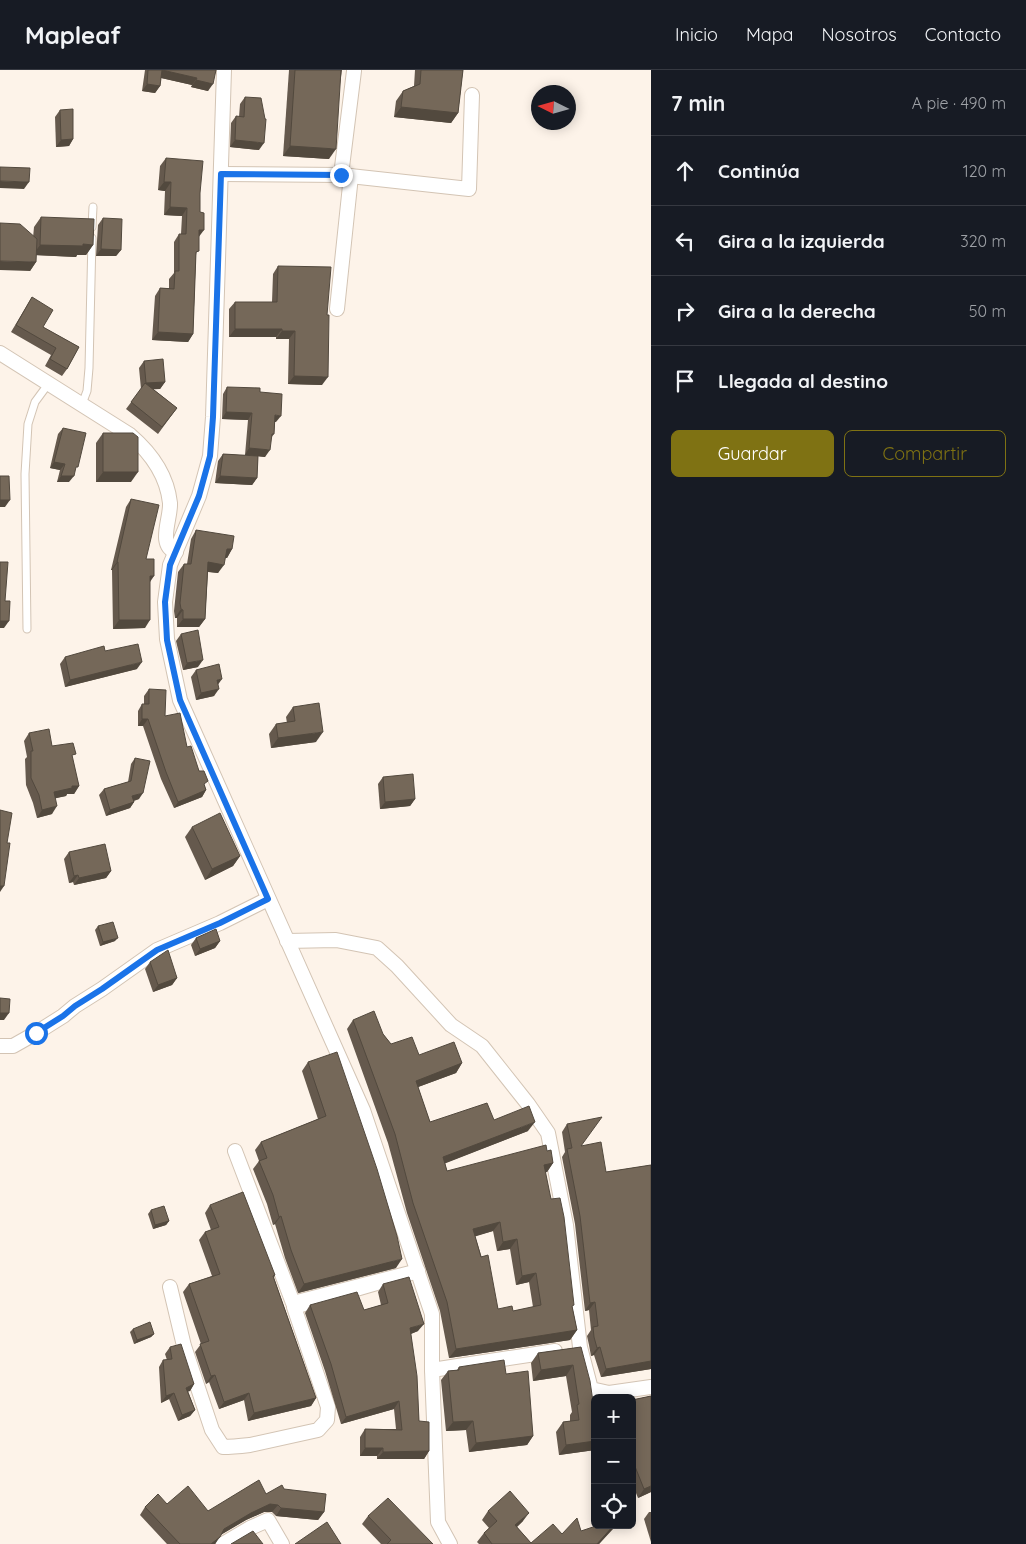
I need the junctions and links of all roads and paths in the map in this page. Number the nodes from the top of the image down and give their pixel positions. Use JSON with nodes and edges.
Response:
{"nodes":[{"id":1,"x":224,"y":70,"type":"edge"},
{"id":2,"x":354,"y":71,"type":"dead end"},
{"id":3,"x":472,"y":95,"type":"dead end"},
{"id":4,"x":221,"y":174,"type":"junction"},
{"id":5,"x":346,"y":176,"type":"junction"},
{"id":6,"x":93,"y":207,"type":"dead end"},
{"id":7,"x":338,"y":309,"type":"dead end"},
{"id":8,"x":0,"y":353,"type":"edge"},
{"id":9,"x":49,"y":383,"type":"junction"},
{"id":10,"x":82,"y":404,"type":"junction"},
{"id":11,"x":176,"y":552,"type":"junction"},
{"id":12,"x":27,"y":629,"type":"dead end"},
{"id":13,"x":268,"y":899,"type":"junction"},
{"id":14,"x":287,"y":941,"type":"junction"},
{"id":15,"x":0,"y":1046,"type":"edge"},
{"id":16,"x":236,"y":1151,"type":"dead end"},
{"id":17,"x":418,"y":1271,"type":"junction"},
{"id":18,"x":170,"y":1287,"type":"dead end"},
{"id":19,"x":580,"y":1347,"type":"junction"},
{"id":20,"x":432,"y":1370,"type":"junction"},
{"id":21,"x":651,"y":1387,"type":"edge"},
{"id":22,"x":223,"y":1544,"type":"edge"},
{"id":23,"x":282,"y":1544,"type":"edge"},
{"id":24,"x":450,"y":1544,"type":"edge"}],
"edges":[{"from":1,"to":4,"type":"street"},
{"from":2,"to":5,"type":"street"},
{"from":3,"to":5,"type":"street"},
{"from":4,"to":5,"type":"street"},
{"from":4,"to":11,"type":"street"},
{"from":5,"to":7,"type":"street"},
{"from":6,"to":10,"type":"lane"},
{"from":8,"to":9,"type":"street"},
{"from":9,"to":10,"type":"street"},
{"from":9,"to":12,"type":"lane"},
{"from":10,"to":11,"type":"street"},
{"from":11,"to":13,"type":"street"},
{"from":13,"to":14,"type":"street"},
{"from":13,"to":15,"type":"street"},
{"from":14,"to":17,"type":"street"},
{"from":14,"to":19,"type":"street"},
{"from":16,"to":17,"type":"street"},
{"from":17,"to":18,"type":"street"},
{"from":17,"to":20,"type":"street"},
{"from":19,"to":20,"type":"street"},
{"from":19,"to":21,"type":"street"},
{"from":20,"to":24,"type":"street"},
{"from":22,"to":23,"type":"street"}]}
